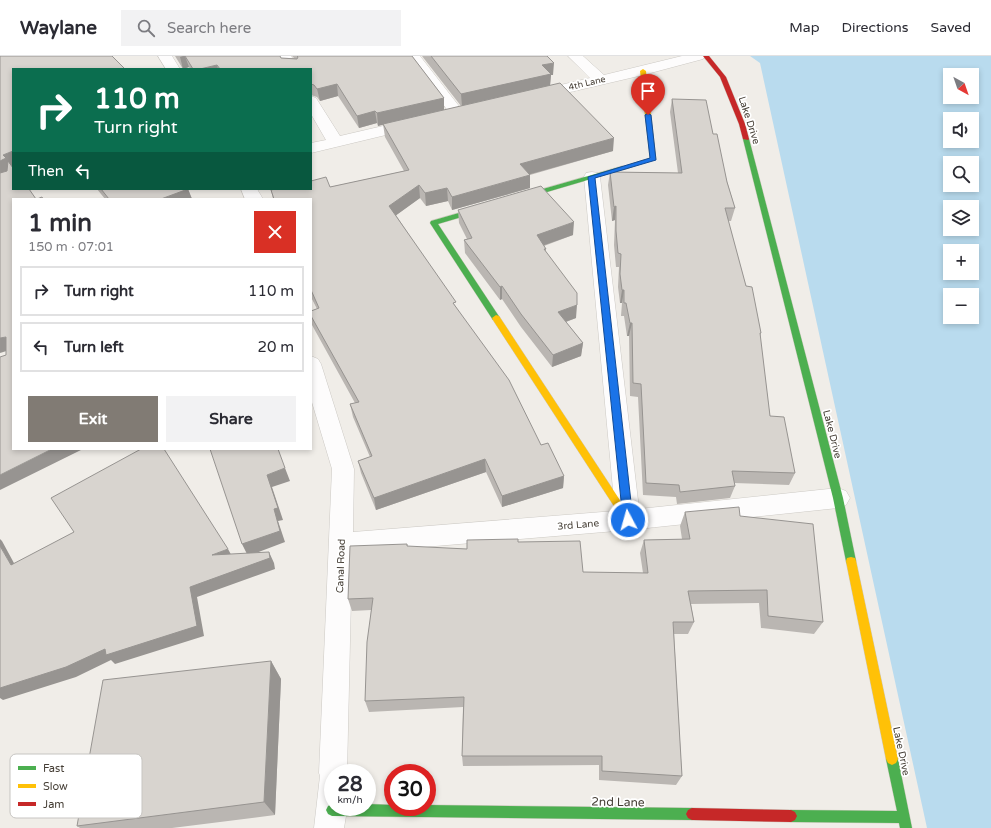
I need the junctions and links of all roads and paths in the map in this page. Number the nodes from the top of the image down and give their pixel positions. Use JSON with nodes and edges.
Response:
{"nodes":[{"id":1,"x":165,"y":56,"type":"edge"},
{"id":2,"x":284,"y":56,"type":"edge"},
{"id":3,"x":413,"y":56,"type":"edge"},
{"id":4,"x":575,"y":56,"type":"edge"},
{"id":5,"x":698,"y":56,"type":"edge"},
{"id":6,"x":706,"y":56,"type":"edge"},
{"id":7,"x":172,"y":68,"type":"edge"},
{"id":8,"x":291,"y":68,"type":"edge"},
{"id":9,"x":643,"y":71,"type":"junction"},
{"id":10,"x":600,"y":80,"type":"junction"},
{"id":11,"x":525,"y":97,"type":"edge"},
{"id":12,"x":312,"y":103,"type":"edge"},
{"id":13,"x":472,"y":110,"type":"edge"},
{"id":14,"x":457,"y":113,"type":"junction"},
{"id":15,"x":442,"y":117,"type":"edge"},
{"id":16,"x":427,"y":120,"type":"edge"},
{"id":17,"x":336,"y":142,"type":"junction"},
{"id":18,"x":312,"y":148,"type":"edge"},
{"id":19,"x":592,"y":177,"type":"junction"},
{"id":20,"x":312,"y":367,"type":"edge"},
{"id":21,"x":838,"y":498,"type":"junction"},
{"id":22,"x":628,"y":520,"type":"junction"},
{"id":23,"x":341,"y":543,"type":"junction"},
{"id":24,"x":333,"y":764,"type":"edge"},
{"id":25,"x":904,"y":817,"type":"junction"},
{"id":26,"x":331,"y":819,"type":"edge"},
{"id":27,"x":906,"y":828,"type":"edge"}],
"edges":[{"from":1,"to":7,"type":"street"},
{"from":2,"to":8,"type":"street"},
{"from":3,"to":14,"type":"street"},
{"from":4,"to":10,"type":"street"},
{"from":5,"to":9,"type":"street","name":"4th Lane"},
{"from":6,"to":21,"type":"street","name":"Lake Drive"},
{"from":9,"to":10,"type":"street","name":"4th Lane"},
{"from":9,"to":19,"type":"street"},
{"from":10,"to":11,"type":"street","name":"4th Lane"},
{"from":12,"to":17,"type":"street"},
{"from":13,"to":14,"type":"street"},
{"from":14,"to":15,"type":"street"},
{"from":16,"to":17,"type":"street"},
{"from":17,"to":18,"type":"street"},
{"from":19,"to":22,"type":"street"},
{"from":19,"to":22,"type":"street"},
{"from":20,"to":23,"type":"street","name":"Canal Road"},
{"from":21,"to":22,"type":"street","name":"3rd Lane"},
{"from":21,"to":25,"type":"street","name":"Lake Drive"},
{"from":22,"to":23,"type":"street","name":"3rd Lane"},
{"from":23,"to":24,"type":"street","name":"Canal Road"},
{"from":25,"to":26,"type":"street","name":"2nd Lane"},
{"from":25,"to":27,"type":"street","name":"Lake Drive"}]}
